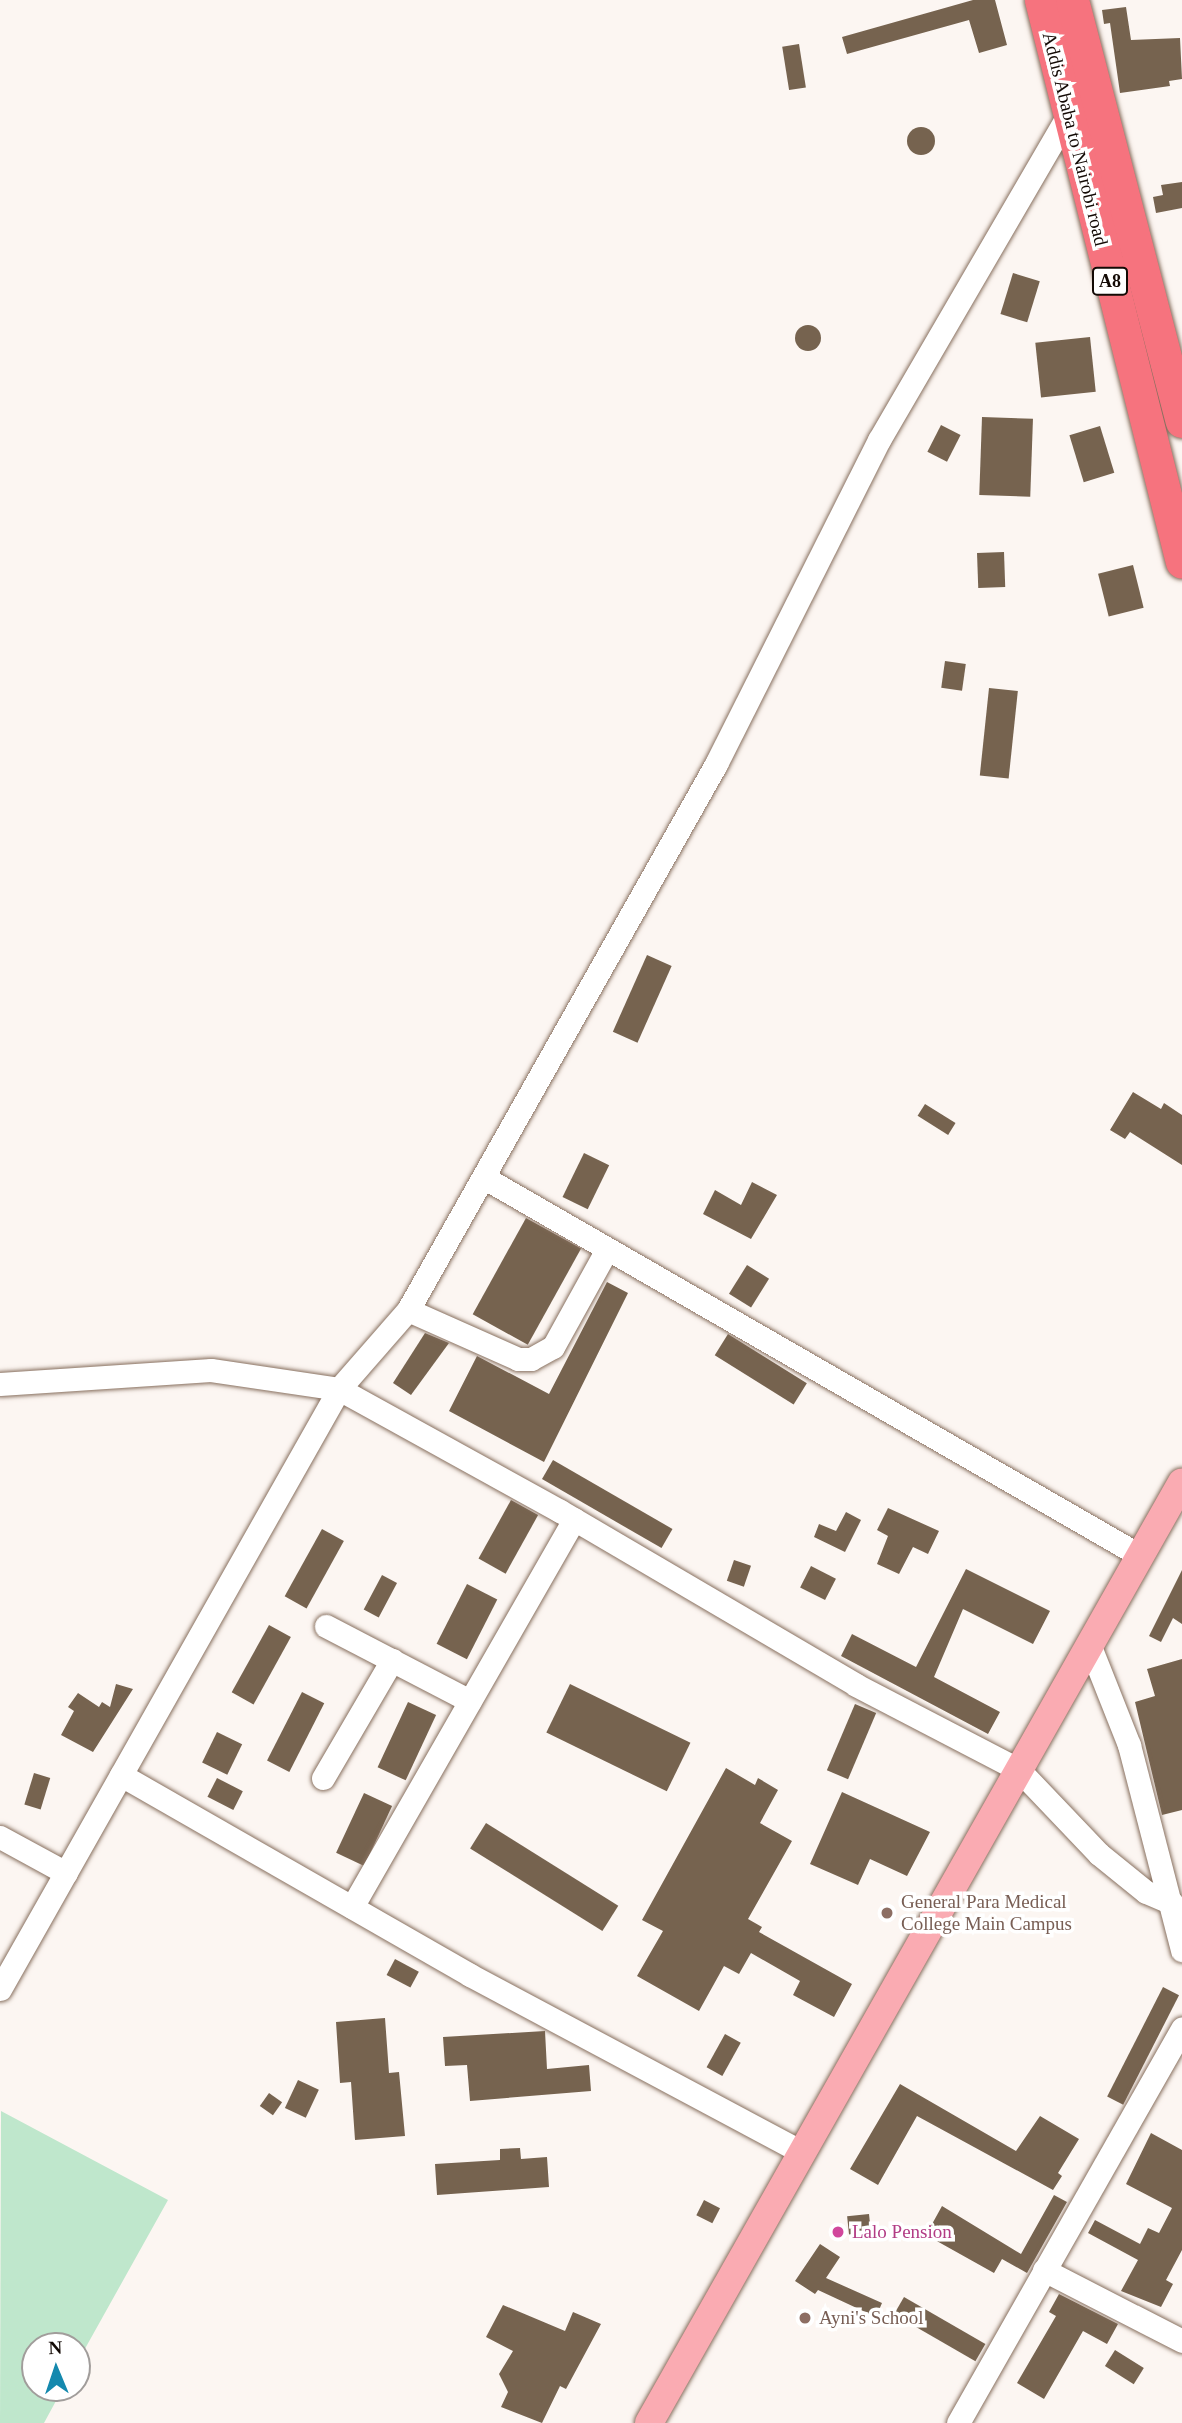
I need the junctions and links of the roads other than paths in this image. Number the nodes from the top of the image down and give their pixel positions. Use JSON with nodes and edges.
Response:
{"nodes":[{"id":1,"x":1041,"y":0,"type":"edge"},
{"id":2,"x":1072,"y":0,"type":"edge"},
{"id":3,"x":1085,"y":110,"type":"junction"},
{"id":4,"x":1182,"y":421,"type":"edge"},
{"id":5,"x":1182,"y":562,"type":"edge"},
{"id":6,"x":483,"y":1177,"type":"junction"},
{"id":7,"x":607,"y":1249,"type":"junction"},
{"id":8,"x":408,"y":1310,"type":"junction"},
{"id":9,"x":0,"y":1384,"type":"edge"},
{"id":10,"x":339,"y":1390,"type":"junction"},
{"id":11,"x":1182,"y":1482,"type":"edge"},
{"id":12,"x":574,"y":1519,"type":"junction"},
{"id":13,"x":1139,"y":1555,"type":"junction"},
{"id":14,"x":326,"y":1626,"type":"dead end"},
{"id":15,"x":1089,"y":1644,"type":"junction"},
{"id":16,"x":392,"y":1660,"type":"junction"},
{"id":17,"x":470,"y":1701,"type":"junction"},
{"id":18,"x":1019,"y":1770,"type":"junction"},
{"id":19,"x":121,"y":1774,"type":"junction"},
{"id":20,"x":323,"y":1778,"type":"dead end"},
{"id":21,"x":0,"y":1837,"type":"edge"},
{"id":22,"x":66,"y":1873,"type":"junction"},
{"id":23,"x":1172,"y":1903,"type":"junction"},
{"id":24,"x":352,"y":1907,"type":"junction"},
{"id":25,"x":1182,"y":1950,"type":"edge"},
{"id":26,"x":0,"y":1989,"type":"edge"},
{"id":27,"x":1182,"y":2028,"type":"edge"},
{"id":28,"x":802,"y":2152,"type":"junction"},
{"id":29,"x":1044,"y":2270,"type":"junction"},
{"id":30,"x":1182,"y":2341,"type":"edge"},
{"id":31,"x":649,"y":2423,"type":"edge"},
{"id":32,"x":958,"y":2423,"type":"edge"}],
"edges":[{"from":1,"to":3,"type":"highway","name":"Addis Ababa to Nairobi road","number":"A8"},
{"from":2,"to":3,"type":"highway","name":"Addis Ababa to Nairobi road","number":"A8"},
{"from":3,"to":4,"type":"highway","name":"Addis Ababa to Nairobi road","number":"A8"},
{"from":3,"to":5,"type":"highway","name":"Addis Ababa to Nairobi road","number":"A8"},
{"from":3,"to":6,"type":"street"},
{"from":6,"to":7,"type":"street"},
{"from":6,"to":8,"type":"street"},
{"from":7,"to":8,"type":"street"},
{"from":7,"to":13,"type":"street"},
{"from":8,"to":10,"type":"street"},
{"from":9,"to":10,"type":"street"},
{"from":10,"to":12,"type":"street"},
{"from":10,"to":19,"type":"street"},
{"from":11,"to":13,"type":"main road"},
{"from":12,"to":17,"type":"street"},
{"from":12,"to":18,"type":"street"},
{"from":13,"to":15,"type":"main road"},
{"from":14,"to":16,"type":"street"},
{"from":15,"to":18,"type":"main road"},
{"from":15,"to":23,"type":"street"},
{"from":16,"to":17,"type":"street"},
{"from":16,"to":20,"type":"street"},
{"from":17,"to":24,"type":"street"},
{"from":18,"to":23,"type":"street"},
{"from":18,"to":28,"type":"main road"},
{"from":19,"to":22,"type":"street"},
{"from":19,"to":24,"type":"street"},
{"from":21,"to":22,"type":"street"},
{"from":22,"to":26,"type":"street"},
{"from":23,"to":25,"type":"street"},
{"from":24,"to":28,"type":"street"},
{"from":27,"to":29,"type":"street"},
{"from":28,"to":31,"type":"main road"},
{"from":29,"to":30,"type":"street"},
{"from":29,"to":32,"type":"street"}]}
